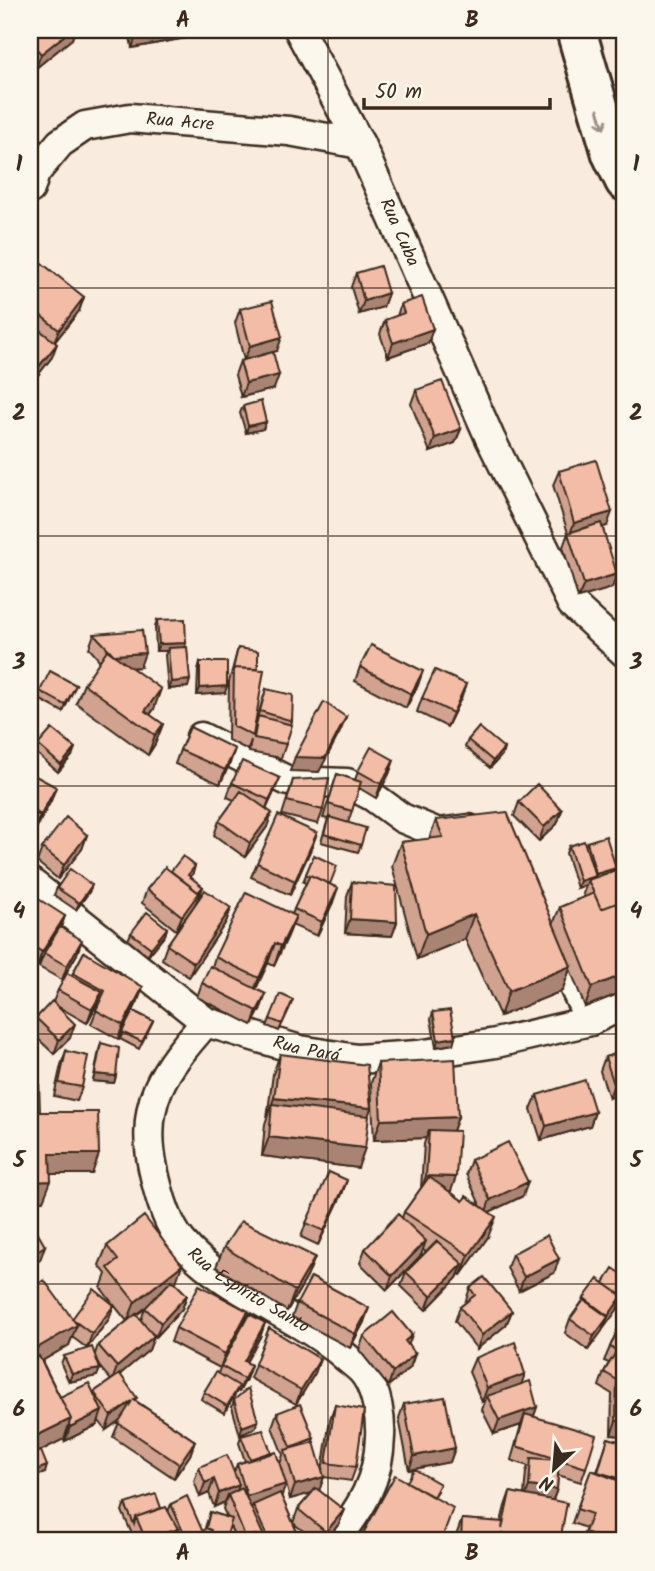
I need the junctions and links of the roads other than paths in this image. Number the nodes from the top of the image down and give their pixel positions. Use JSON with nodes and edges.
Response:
{"nodes":[{"id":1,"x":299,"y":30,"type":"edge"},
{"id":2,"x":576,"y":30,"type":"edge"},
{"id":3,"x":360,"y":144,"type":"junction"},
{"id":4,"x":625,"y":181,"type":"edge"},
{"id":5,"x":30,"y":189,"type":"edge"},
{"id":6,"x":625,"y":653,"type":"edge"},
{"id":7,"x":190,"y":732,"type":"edge"},
{"id":8,"x":502,"y":830,"type":"edge"},
{"id":9,"x":30,"y":882,"type":"edge"},
{"id":10,"x":540,"y":914,"type":"edge"},
{"id":11,"x":625,"y":1004,"type":"edge"},
{"id":12,"x":590,"y":1021,"type":"junction"},
{"id":13,"x":206,"y":1022,"type":"junction"},
{"id":14,"x":334,"y":1541,"type":"edge"}],
"edges":[{"from":1,"to":3,"type":"street","name":"Rua Cuba"},
{"from":2,"to":4,"type":"highway","one_way":true},
{"from":3,"to":5,"type":"street","name":"Rua Acre"},
{"from":3,"to":6,"type":"street","name":"Rua Cuba"},
{"from":7,"to":8,"type":"street"},
{"from":9,"to":13,"type":"street","name":"Rua Pará"},
{"from":10,"to":12,"type":"street"},
{"from":11,"to":12,"type":"street","name":"Rua Pará"},
{"from":12,"to":13,"type":"street","name":"Rua Pará"},
{"from":13,"to":14,"type":"street","name":"Rua Espírito Santo"}]}
